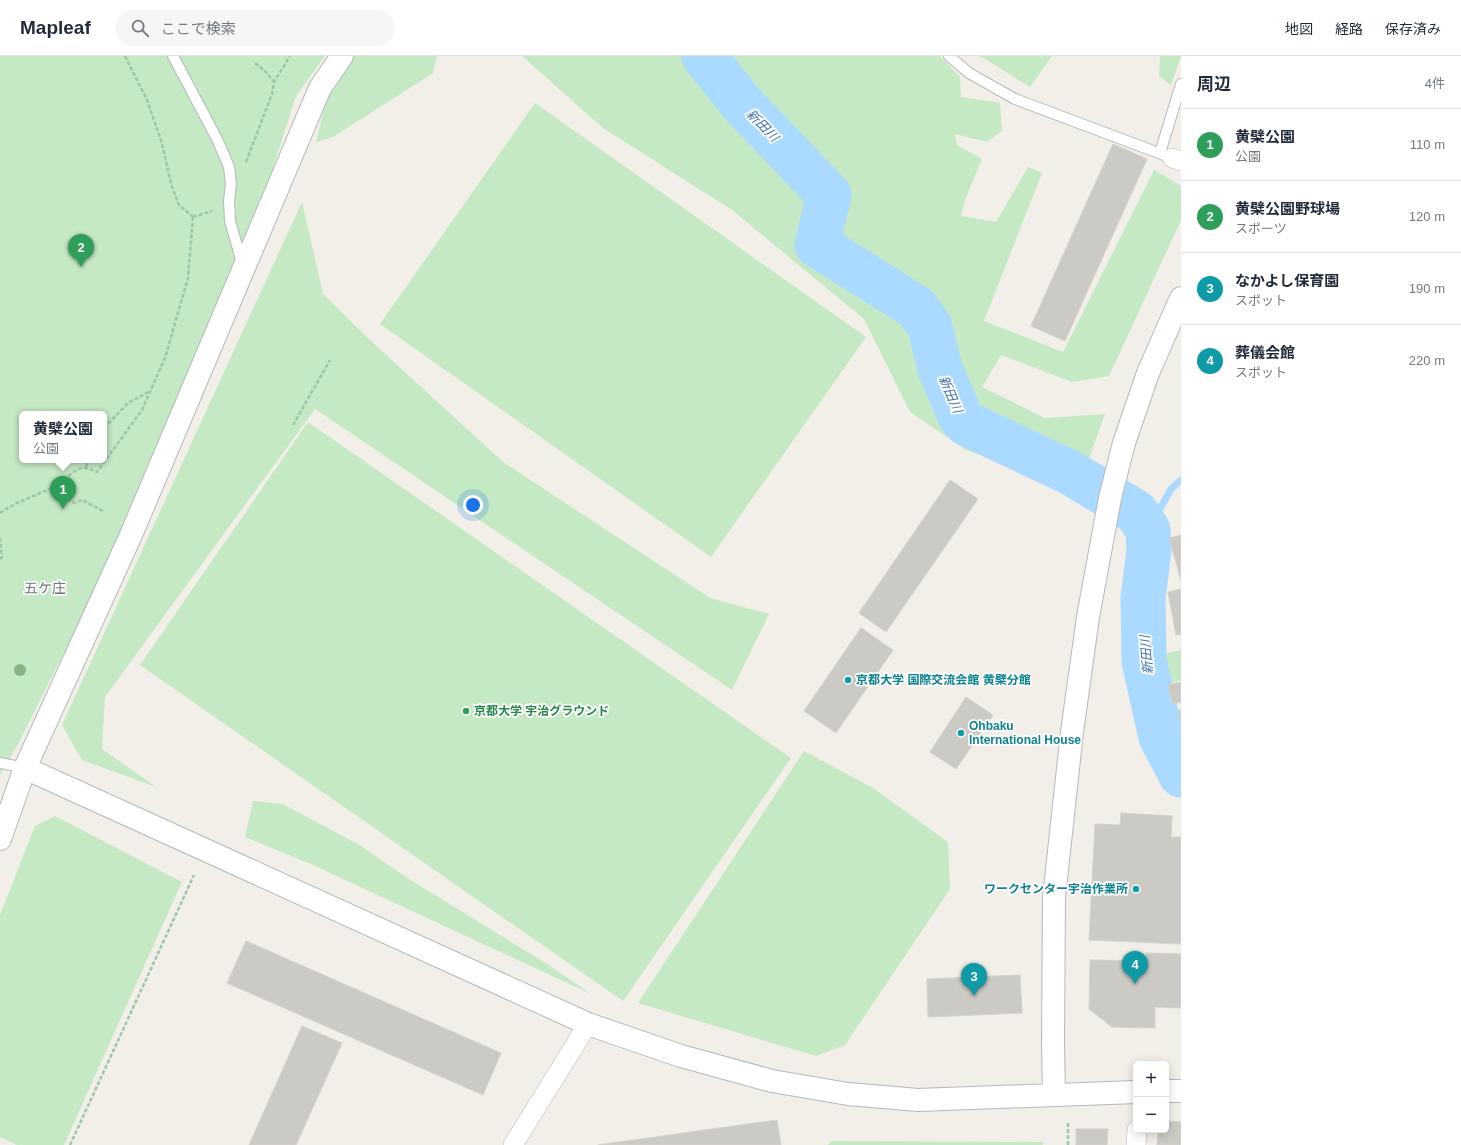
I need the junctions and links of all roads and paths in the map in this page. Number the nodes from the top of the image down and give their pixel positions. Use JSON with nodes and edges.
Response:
{"nodes":[{"id":1,"x":125,"y":56,"type":"edge"},
{"id":2,"x":173,"y":56,"type":"edge"},
{"id":3,"x":290,"y":56,"type":"edge"},
{"id":4,"x":342,"y":56,"type":"edge"},
{"id":5,"x":949,"y":56,"type":"edge"},
{"id":6,"x":254,"y":63,"type":"dead end"},
{"id":7,"x":274,"y":82,"type":"junction"},
{"id":8,"x":1181,"y":84,"type":"edge"},
{"id":9,"x":1171,"y":157,"type":"edge"},
{"id":10,"x":231,"y":184,"type":"junction"},
{"id":11,"x":244,"y":269,"type":"junction"},
{"id":12,"x":1181,"y":298,"type":"edge"},
{"id":13,"x":330,"y":360,"type":"dead end"},
{"id":14,"x":150,"y":390,"type":"junction"},
{"id":15,"x":107,"y":425,"type":"edge"},
{"id":16,"x":292,"y":425,"type":"dead end"},
{"id":17,"x":107,"y":458,"type":"edge"},
{"id":18,"x":87,"y":463,"type":"edge"},
{"id":19,"x":104,"y":463,"type":"edge"},
{"id":20,"x":86,"y":468,"type":"junction"},
{"id":21,"x":60,"y":483,"type":"junction"},
{"id":22,"x":103,"y":511,"type":"dead end"},
{"id":23,"x":0,"y":512,"type":"edge"},
{"id":24,"x":0,"y":538,"type":"edge"},
{"id":25,"x":0,"y":559,"type":"edge"},
{"id":26,"x":0,"y":763,"type":"edge"},
{"id":27,"x":25,"y":768,"type":"junction"},
{"id":28,"x":0,"y":839,"type":"edge"},
{"id":29,"x":194,"y":875,"type":"dead end"},
{"id":30,"x":588,"y":1024,"type":"junction"},
{"id":31,"x":1169,"y":1091,"type":"edge"},
{"id":32,"x":1181,"y":1091,"type":"edge"},
{"id":33,"x":1133,"y":1092,"type":"edge"},
{"id":34,"x":1054,"y":1095,"type":"junction"},
{"id":35,"x":1068,"y":1121,"type":"dead end"},
{"id":36,"x":1136,"y":1133,"type":"edge"},
{"id":37,"x":70,"y":1145,"type":"edge"},
{"id":38,"x":512,"y":1145,"type":"edge"},
{"id":39,"x":1068,"y":1145,"type":"edge"},
{"id":40,"x":1136,"y":1145,"type":"edge"}],
"edges":[{"from":1,"to":14,"type":"path"},
{"from":2,"to":10,"type":"lane"},
{"from":3,"to":7,"type":"path"},
{"from":4,"to":11,"type":"street"},
{"from":5,"to":9,"type":"lane"},
{"from":6,"to":7,"type":"path"},
{"from":7,"to":10,"type":"path"},
{"from":8,"to":9,"type":"lane"},
{"from":10,"to":11,"type":"lane"},
{"from":11,"to":27,"type":"street"},
{"from":12,"to":34,"type":"street"},
{"from":13,"to":16,"type":"path"},
{"from":14,"to":15,"type":"path"},
{"from":14,"to":17,"type":"path"},
{"from":18,"to":20,"type":"path"},
{"from":19,"to":20,"type":"path"},
{"from":20,"to":21,"type":"path"},
{"from":21,"to":22,"type":"path"},
{"from":21,"to":23,"type":"path"},
{"from":24,"to":25,"type":"path"},
{"from":26,"to":27,"type":"lane"},
{"from":27,"to":28,"type":"street"},
{"from":27,"to":30,"type":"street"},
{"from":29,"to":37,"type":"path"},
{"from":30,"to":34,"type":"street"},
{"from":30,"to":38,"type":"street"},
{"from":31,"to":32,"type":"street"},
{"from":33,"to":34,"type":"street"},
{"from":35,"to":39,"type":"path"},
{"from":36,"to":40,"type":"street"}]}
